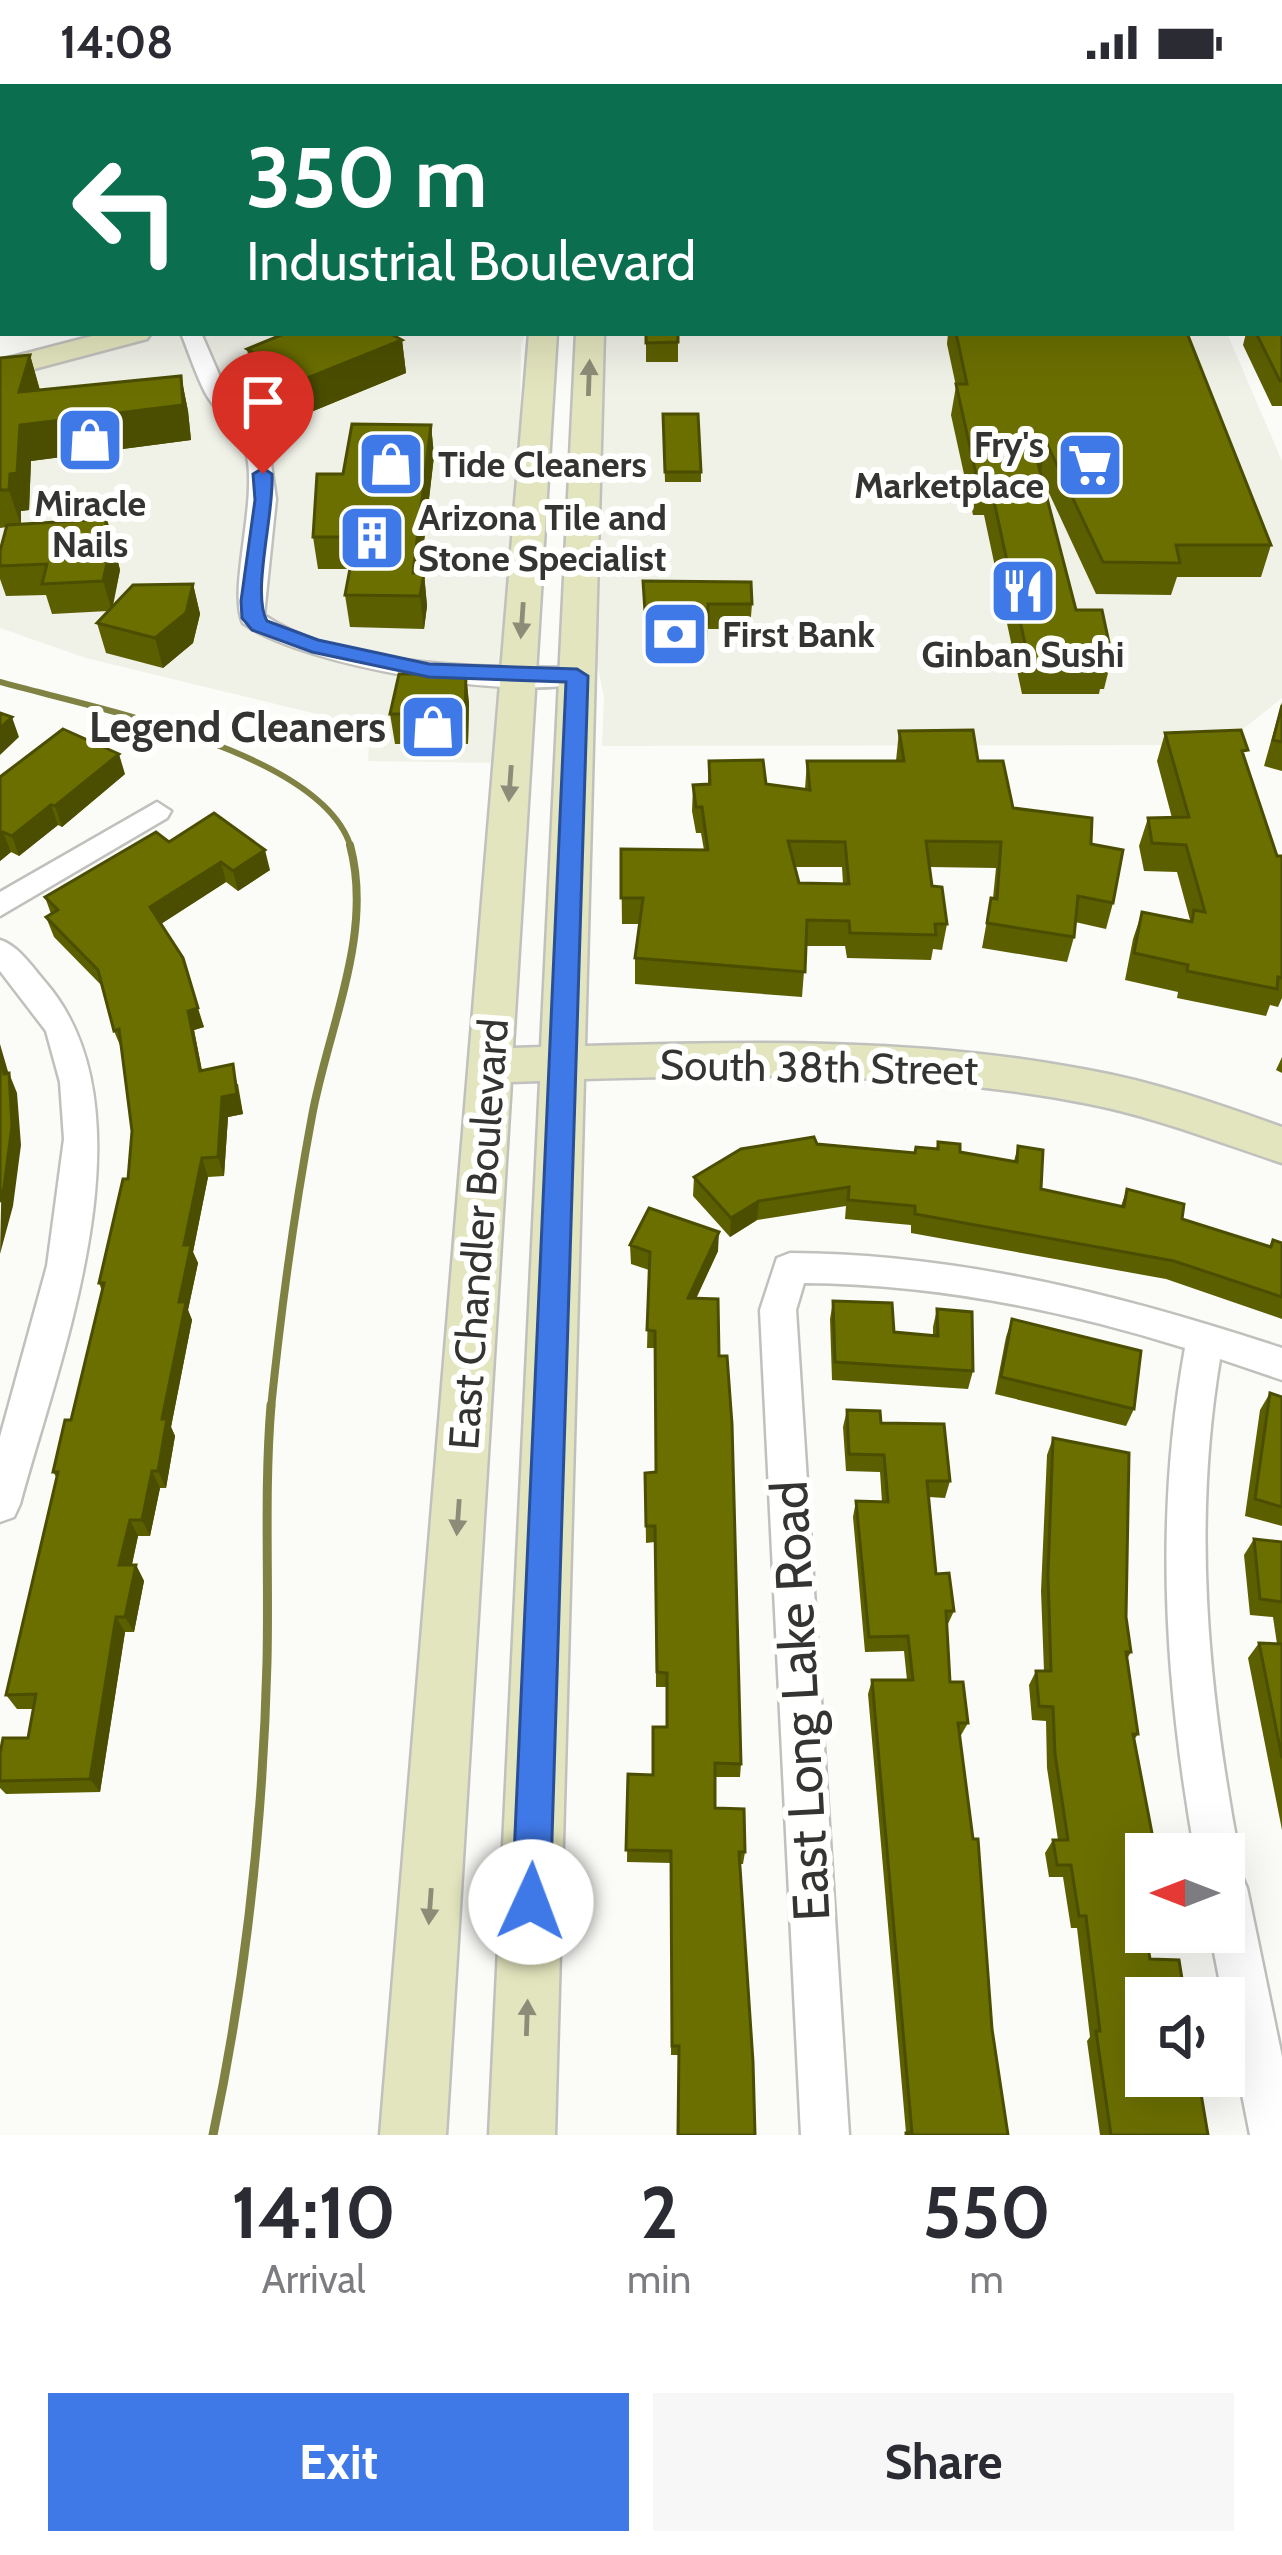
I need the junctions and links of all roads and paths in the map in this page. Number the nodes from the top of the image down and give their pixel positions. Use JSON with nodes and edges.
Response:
{"nodes":[{"id":1,"x":42,"y":336,"type":"edge"},
{"id":2,"x":126,"y":336,"type":"edge"},
{"id":3,"x":192,"y":336,"type":"edge"},
{"id":4,"x":544,"y":336,"type":"edge"},
{"id":5,"x":590,"y":336,"type":"edge"},
{"id":6,"x":0,"y":347,"type":"edge"},
{"id":7,"x":0,"y":369,"type":"edge"},
{"id":8,"x":518,"y":675,"type":"junction"},
{"id":9,"x":577,"y":676,"type":"junction"},
{"id":10,"x":157,"y":811,"type":"dead end"},
{"id":11,"x":0,"y":906,"type":"edge"},
{"id":12,"x":0,"y":951,"type":"edge"},
{"id":13,"x":564,"y":1063,"type":"junction"},
{"id":14,"x":490,"y":1066,"type":"junction"},
{"id":15,"x":1282,"y":1145,"type":"edge"},
{"id":16,"x":1205,"y":1338,"type":"junction"},
{"id":17,"x":1282,"y":1364,"type":"edge"},
{"id":18,"x":0,"y":1504,"type":"edge"},
{"id":19,"x":1214,"y":1833,"type":"edge"},
{"id":20,"x":1237,"y":1953,"type":"edge"},
{"id":21,"x":413,"y":2135,"type":"edge"},
{"id":22,"x":522,"y":2135,"type":"edge"},
{"id":23,"x":825,"y":2135,"type":"edge"},
{"id":24,"x":1274,"y":2135,"type":"edge"}],
"edges":[{"from":1,"to":6,"type":"main road"},
{"from":2,"to":7,"type":"main road"},
{"from":3,"to":8,"type":"street"},
{"from":4,"to":8,"type":"main road","name":"East Chandler Boulevard","one_way":true},
{"from":9,"to":5,"type":"main road","name":"East Chandler Boulevard","one_way":true},
{"from":8,"to":9,"type":"street"},
{"from":8,"to":14,"type":"main road","name":"East Chandler Boulevard","one_way":true},
{"from":9,"to":13,"type":"main road","name":"East Chandler Boulevard"},
{"from":10,"to":11,"type":"street"},
{"from":12,"to":18,"type":"street"},
{"from":13,"to":14,"type":"main road","name":"South 38th Street"},
{"from":13,"to":15,"type":"main road","name":"South 38th Street"},
{"from":22,"to":13,"type":"main road","name":"East Chandler Boulevard","one_way":true},
{"from":14,"to":21,"type":"main road","name":"East Chandler Boulevard","one_way":true},
{"from":16,"to":17,"type":"street"},
{"from":16,"to":19,"type":"street"},
{"from":16,"to":23,"type":"street","name":"East Long Lake Road"},
{"from":20,"to":24,"type":"street"}]}
